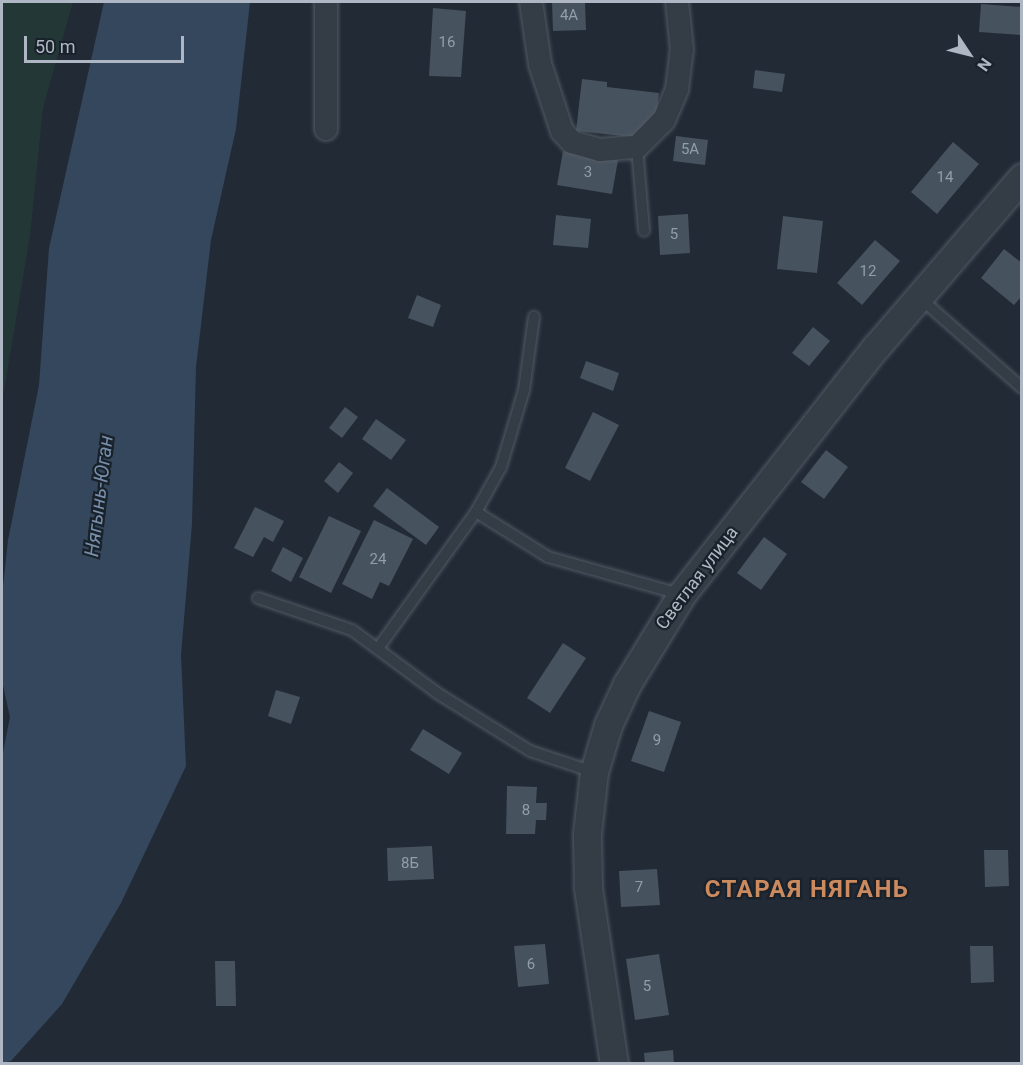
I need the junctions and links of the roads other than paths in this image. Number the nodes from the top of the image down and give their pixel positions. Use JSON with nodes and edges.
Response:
{"nodes":[{"id":1,"x":326,"y":2,"type":"edge"},
{"id":2,"x":531,"y":2,"type":"edge"},
{"id":3,"x":676,"y":2,"type":"edge"},
{"id":4,"x":326,"y":129,"type":"dead end"},
{"id":5,"x":637,"y":147,"type":"junction"},
{"id":6,"x":1022,"y":177,"type":"edge"},
{"id":7,"x":644,"y":231,"type":"dead end"},
{"id":8,"x":920,"y":298,"type":"junction"},
{"id":9,"x":534,"y":317,"type":"dead end"},
{"id":10,"x":1022,"y":388,"type":"edge"},
{"id":11,"x":476,"y":512,"type":"junction"},
{"id":12,"x":682,"y":594,"type":"junction"},
{"id":13,"x":258,"y":598,"type":"dead end"},
{"id":14,"x":379,"y":648,"type":"junction"},
{"id":15,"x":594,"y":772,"type":"junction"},
{"id":16,"x":614,"y":1064,"type":"edge"}],
"edges":[{"from":1,"to":4,"type":"street"},
{"from":2,"to":5,"type":"street"},
{"from":3,"to":5,"type":"street"},
{"from":5,"to":7,"type":"lane"},
{"from":6,"to":8,"type":"street","name":"Светлая улица"},
{"from":8,"to":10,"type":"lane"},
{"from":8,"to":12,"type":"street","name":"Светлая улица"},
{"from":9,"to":11,"type":"lane"},
{"from":11,"to":12,"type":"lane"},
{"from":11,"to":14,"type":"lane"},
{"from":12,"to":15,"type":"street","name":"Светлая улица"},
{"from":13,"to":14,"type":"lane"},
{"from":14,"to":15,"type":"lane"},
{"from":15,"to":16,"type":"street","name":"Светлая улица"}]}
